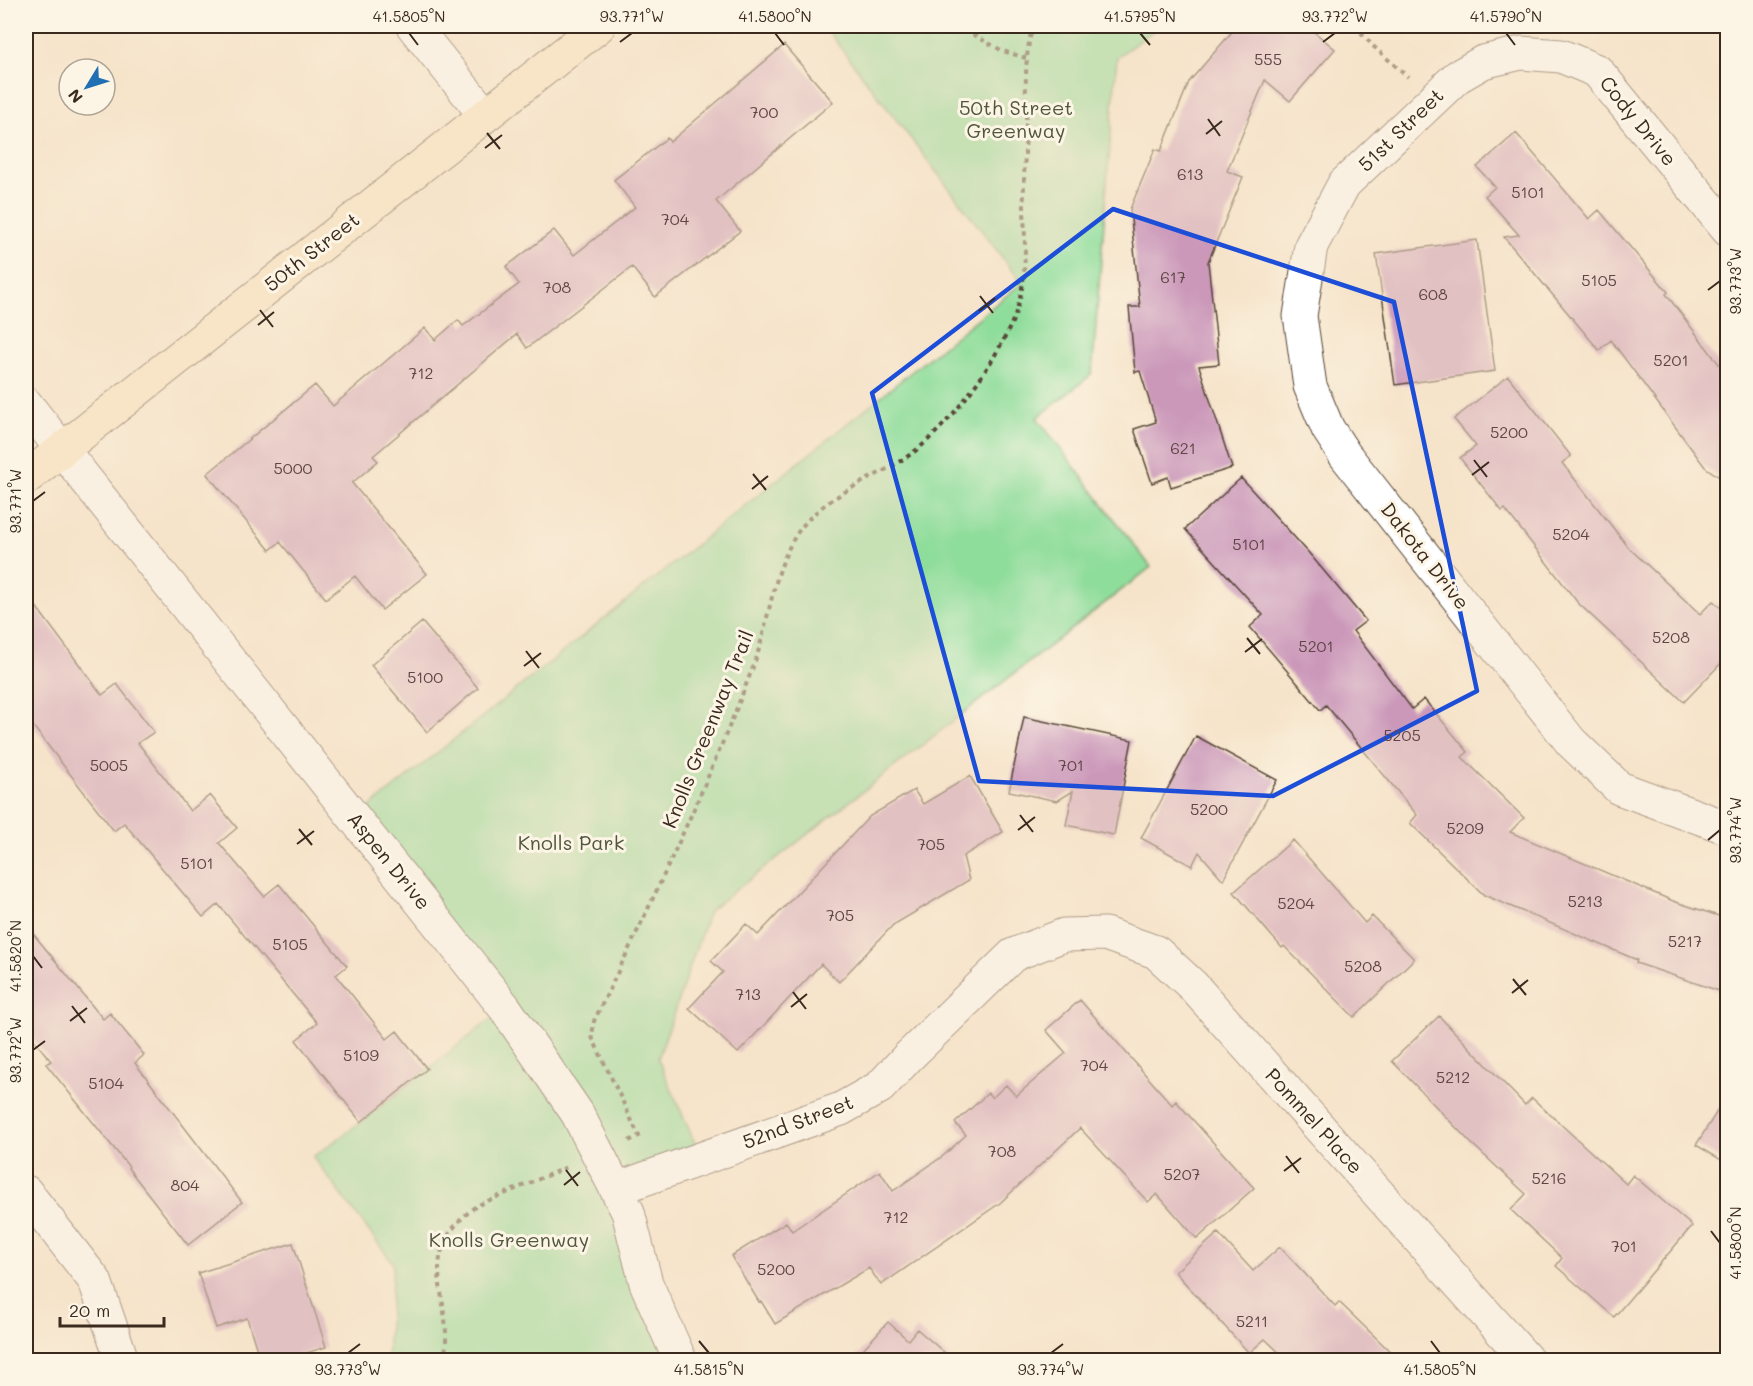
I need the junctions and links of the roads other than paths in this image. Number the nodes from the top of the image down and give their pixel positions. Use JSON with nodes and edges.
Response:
{"nodes":[{"id":1,"x":412,"y":26,"type":"edge"},
{"id":2,"x":599,"y":26,"type":"edge"},
{"id":3,"x":1457,"y":77,"type":"joint"},
{"id":4,"x":485,"y":115,"type":"junction"},
{"id":5,"x":1344,"y":184,"type":"joint"},
{"id":6,"x":1728,"y":230,"type":"edge"},
{"id":7,"x":26,"y":404,"type":"edge"},
{"id":8,"x":62,"y":450,"type":"junction"},
{"id":9,"x":26,"y":478,"type":"edge"},
{"id":10,"x":1728,"y":828,"type":"edge"},
{"id":11,"x":1069,"y":935,"type":"joint"},
{"id":12,"x":616,"y":1189,"type":"junction"},
{"id":13,"x":26,"y":1192,"type":"edge"},
{"id":14,"x":122,"y":1360,"type":"edge"},
{"id":15,"x":680,"y":1360,"type":"edge"},
{"id":16,"x":1527,"y":1360,"type":"edge"}],
"edges":[{"from":1,"to":4,"type":"street"},
{"from":2,"to":4,"type":"main road","name":"50th Street"},
{"from":3,"to":5,"type":"street","name":"51st Street"},
{"from":3,"to":6,"type":"street","name":"Cody Drive"},
{"from":4,"to":8,"type":"main road","name":"50th Street"},
{"from":5,"to":10,"type":"street","name":"Dakota Drive"},
{"from":7,"to":8,"type":"street","name":"Aspen Drive"},
{"from":8,"to":9,"type":"main road","name":"50th Street"},
{"from":8,"to":12,"type":"street","name":"Aspen Drive"},
{"from":11,"to":12,"type":"street","name":"52nd Street"},
{"from":11,"to":16,"type":"street","name":"Pommel Place"},
{"from":12,"to":15,"type":"street","name":"Aspen Drive"},
{"from":13,"to":14,"type":"street"}]}
